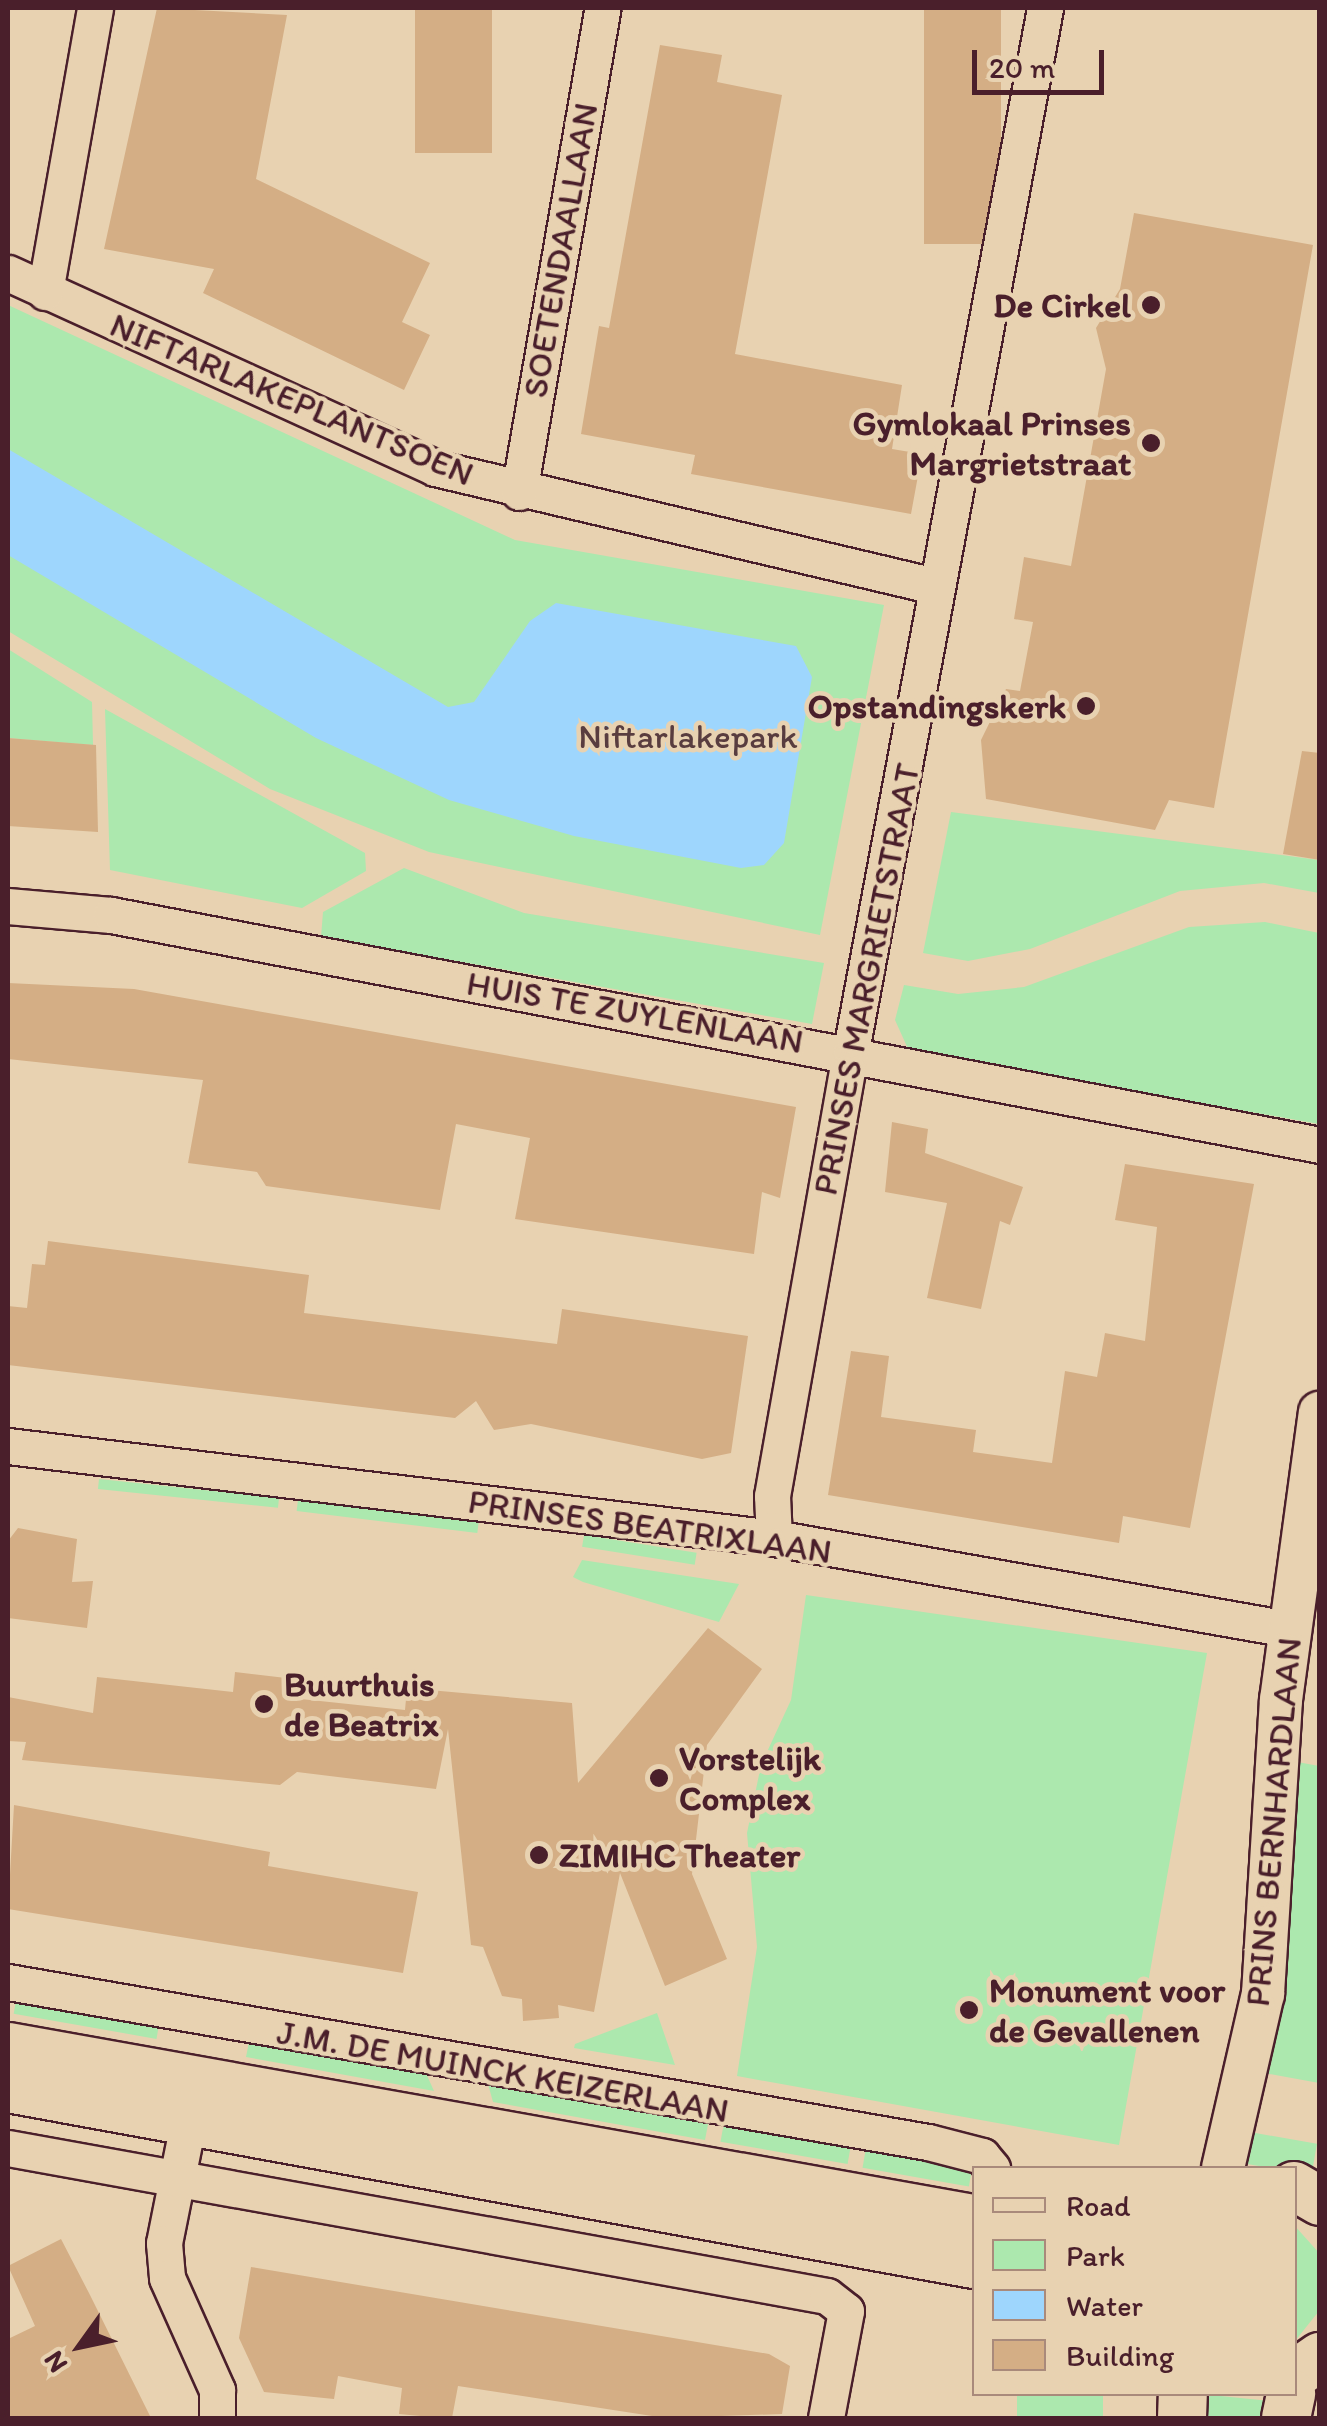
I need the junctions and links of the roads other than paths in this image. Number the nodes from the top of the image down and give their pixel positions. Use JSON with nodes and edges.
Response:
{"nodes":[{"id":1,"x":96,"y":8,"type":"edge"},
{"id":2,"x":603,"y":8,"type":"edge"},
{"id":3,"x":1045,"y":8,"type":"edge"},
{"id":4,"x":8,"y":273,"type":"edge"},
{"id":5,"x":45,"y":292,"type":"junction"},
{"id":6,"x":519,"y":492,"type":"junction"},
{"id":7,"x":935,"y":586,"type":"junction"},
{"id":8,"x":8,"y":906,"type":"edge"},
{"id":9,"x":851,"y":1050,"type":"junction"},
{"id":10,"x":1320,"y":1145,"type":"edge"},
{"id":11,"x":1320,"y":1413,"type":"edge"},
{"id":12,"x":8,"y":1446,"type":"edge"},
{"id":13,"x":774,"y":1538,"type":"junction"},
{"id":14,"x":1288,"y":1629,"type":"junction"},
{"id":15,"x":8,"y":1982,"type":"edge"},
{"id":16,"x":8,"y":2047,"type":"edge"},
{"id":17,"x":8,"y":2088,"type":"edge"},
{"id":18,"x":193,"y":2102,"type":"junction"},
{"id":19,"x":8,"y":2148,"type":"edge"},
{"id":20,"x":990,"y":2166,"type":"edge"},
{"id":21,"x":1223,"y":2166,"type":"edge"},
{"id":22,"x":178,"y":2179,"type":"junction"},
{"id":23,"x":1297,"y":2188,"type":"edge"},
{"id":24,"x":1320,"y":2200,"type":"edge"},
{"id":25,"x":972,"y":2219,"type":"edge"},
{"id":26,"x":972,"y":2264,"type":"edge"},
{"id":27,"x":1320,"y":2357,"type":"edge"},
{"id":28,"x":1297,"y":2375,"type":"edge"},
{"id":29,"x":217,"y":2418,"type":"edge"},
{"id":30,"x":826,"y":2418,"type":"edge"}],
"edges":[{"from":1,"to":5,"type":"street"},
{"from":2,"to":6,"type":"street","name":"SOETENDAALLAAN"},
{"from":3,"to":7,"type":"street","name":"PRINSES MARGRIETSTRAAT"},
{"from":4,"to":5,"type":"street","name":"NIFTARLAKEPLANTSOEN"},
{"from":5,"to":6,"type":"street","name":"NIFTARLAKEPLANTSOEN"},
{"from":6,"to":7,"type":"street","name":"NIFTARLAKEPLANTSOEN"},
{"from":7,"to":9,"type":"street","name":"PRINSES MARGRIETSTRAAT"},
{"from":8,"to":9,"type":"street","name":"HUIS TE ZUYLENLAAN"},
{"from":9,"to":10,"type":"street","name":"HUIS TE ZUYLENLAAN"},
{"from":9,"to":13,"type":"street","name":"PRINSES MARGRIETSTRAAT"},
{"from":11,"to":14,"type":"street","name":"PRINS BERNHARDLAAN"},
{"from":12,"to":13,"type":"street","name":"PRINSES BEATRIXLAAN"},
{"from":13,"to":14,"type":"street","name":"PRINSES BEATRIXLAAN"},
{"from":14,"to":21,"type":"street","name":"PRINS BERNHARDLAAN"},
{"from":15,"to":20,"type":"street","name":"J.M. DE MUINCK KEIZERLAAN"},
{"from":16,"to":18,"type":"main road","name":"J.M. DE MUINCK KEIZERLAAN"},
{"from":17,"to":18,"type":"main road","name":"J.M. DE MUINCK KEIZERLAAN"},
{"from":18,"to":22,"type":"street"},
{"from":18,"to":25,"type":"main road","name":"J.M. DE MUINCK KEIZERLAAN"},
{"from":18,"to":26,"type":"main road","name":"J.M. DE MUINCK KEIZERLAAN"},
{"from":19,"to":22,"type":"street"},
{"from":22,"to":29,"type":"street"},
{"from":22,"to":30,"type":"street"},
{"from":23,"to":24,"type":"main road"},
{"from":27,"to":28,"type":"main road"}]}
